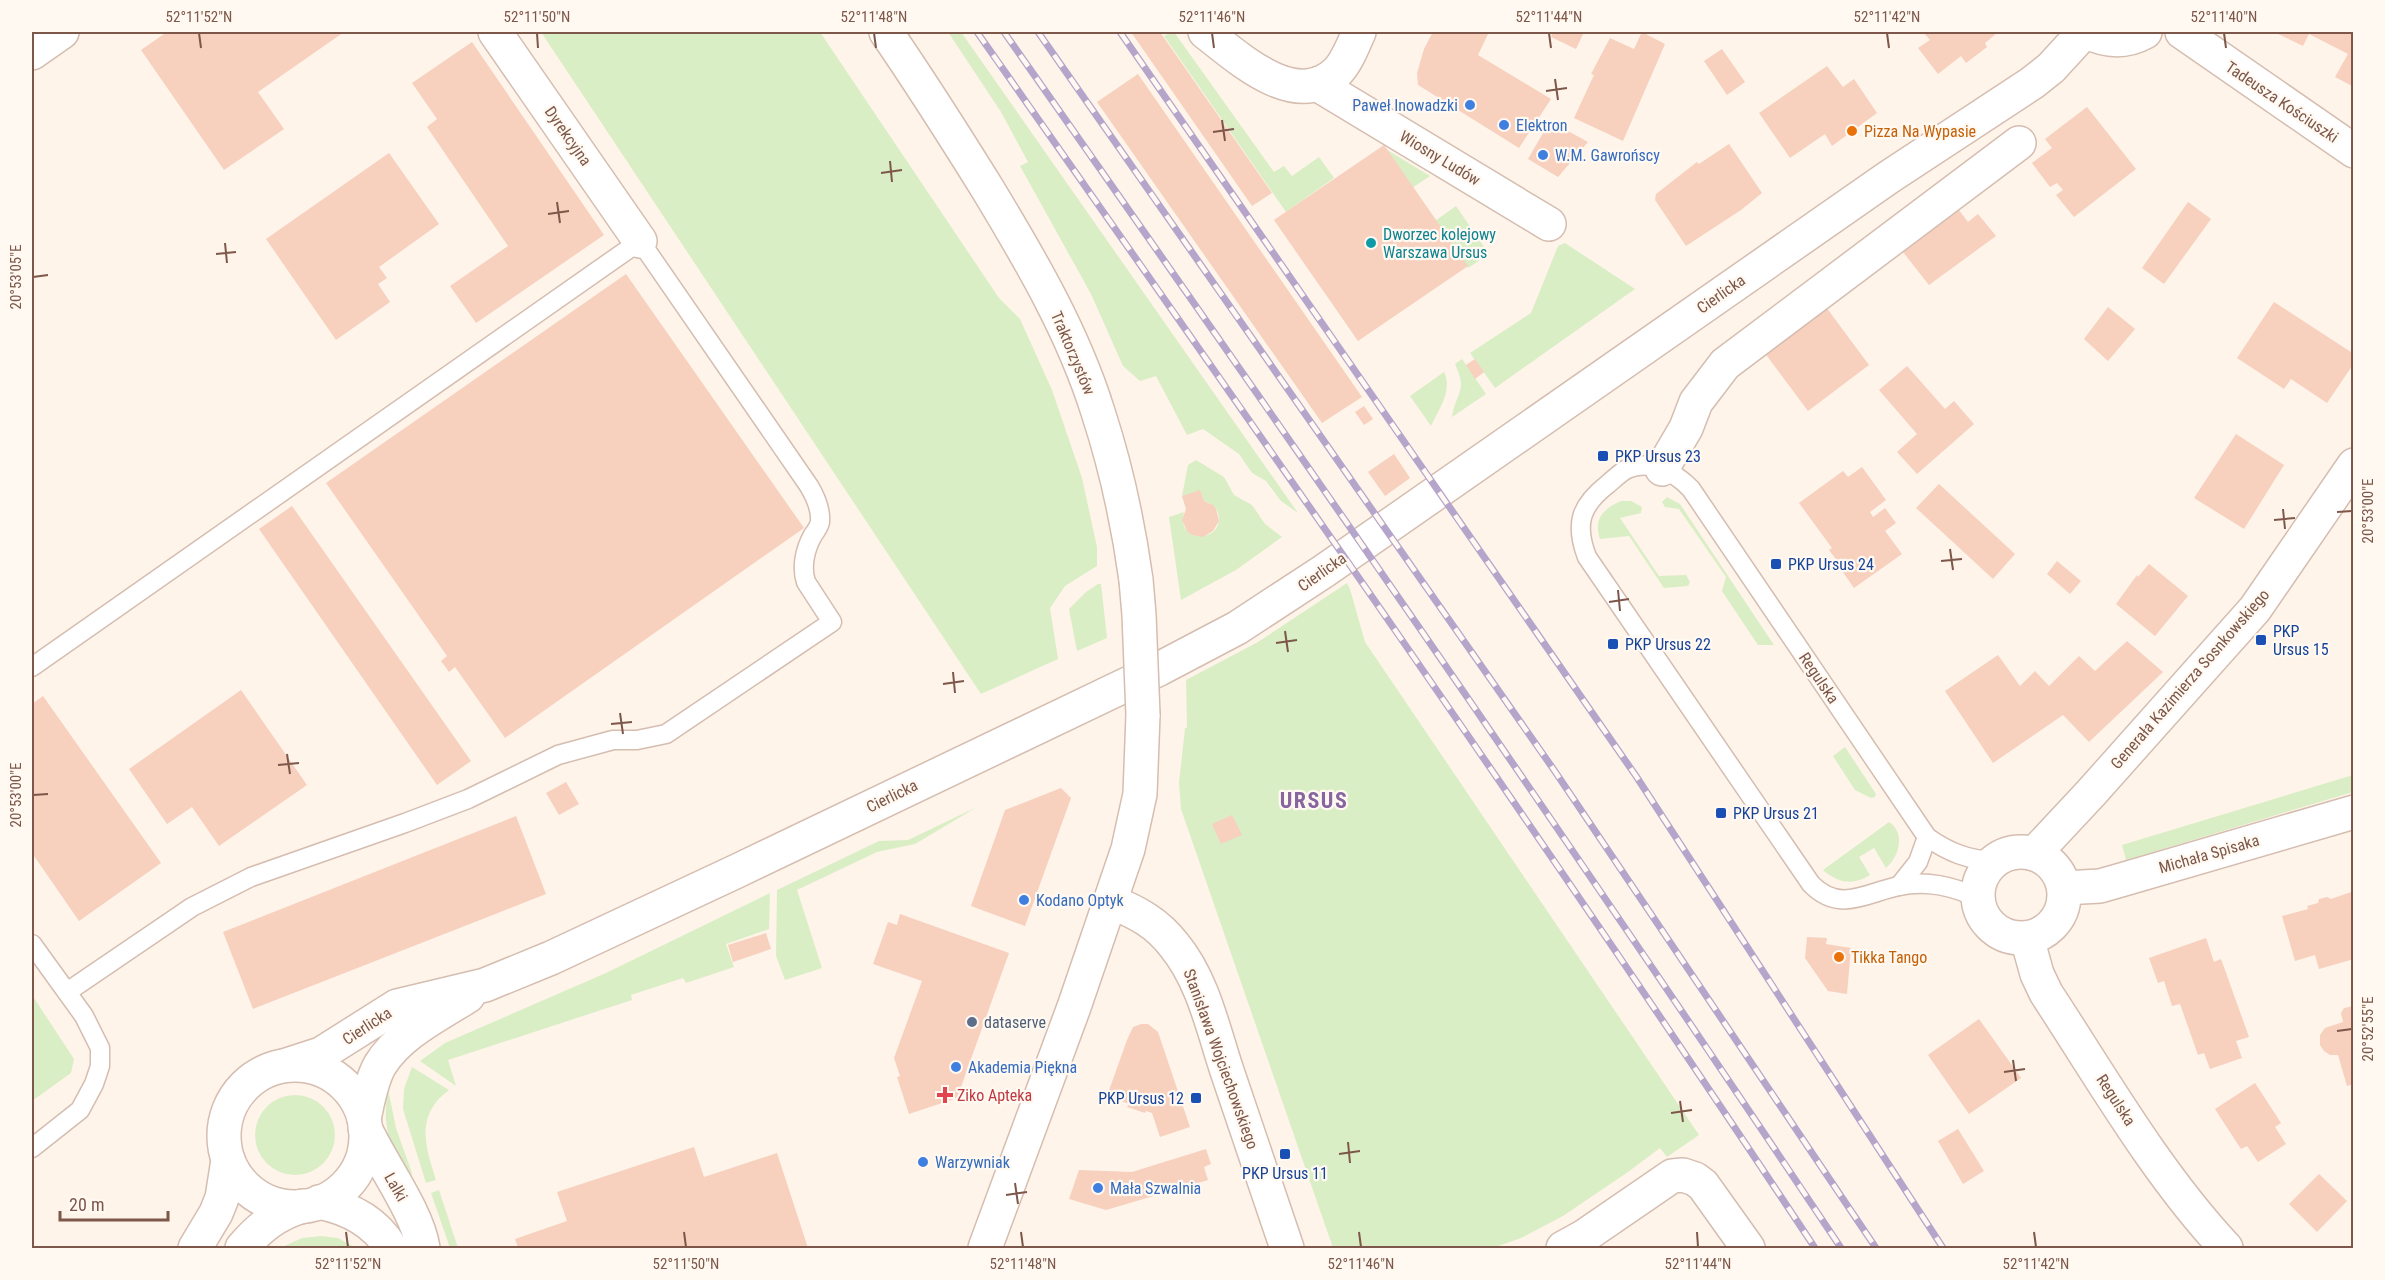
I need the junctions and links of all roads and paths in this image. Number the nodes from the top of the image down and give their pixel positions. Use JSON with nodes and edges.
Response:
{"nodes":[{"id":1,"x":63,"y":32,"type":"edge"},
{"id":2,"x":495,"y":32,"type":"edge"},
{"id":3,"x":886,"y":32,"type":"edge"},
{"id":4,"x":1205,"y":32,"type":"edge"},
{"id":5,"x":1359,"y":32,"type":"edge"},
{"id":6,"x":2085,"y":32,"type":"edge"},
{"id":7,"x":2145,"y":32,"type":"edge"},
{"id":8,"x":2182,"y":32,"type":"edge"},
{"id":9,"x":32,"y":53,"type":"edge"},
{"id":10,"x":1317,"y":84,"type":"junction"},
{"id":11,"x":2019,"y":143,"type":"dead end"},
{"id":12,"x":2354,"y":151,"type":"edge"},
{"id":13,"x":1549,"y":224,"type":"dead end"},
{"id":14,"x":640,"y":241,"type":"junction"},
{"id":15,"x":2354,"y":465,"type":"edge"},
{"id":16,"x":1662,"y":469,"type":"junction"},
{"id":17,"x":32,"y":667,"type":"edge"},
{"id":18,"x":2354,"y":812,"type":"edge"},
{"id":19,"x":1927,"y":837,"type":"junction"},
{"id":20,"x":2034,"y":854,"type":"junction"},
{"id":21,"x":1994,"y":861,"type":"junction"},
{"id":22,"x":1899,"y":886,"type":"junction"},
{"id":23,"x":2064,"y":888,"type":"junction"},
{"id":24,"x":1977,"y":898,"type":"junction"},
{"id":25,"x":1111,"y":902,"type":"junction"},
{"id":26,"x":2027,"y":938,"type":"junction"},
{"id":27,"x":32,"y":944,"type":"edge"},
{"id":28,"x":485,"y":985,"type":"junction"},
{"id":29,"x":67,"y":992,"type":"junction"},
{"id":30,"x":287,"y":1065,"type":"junction"},
{"id":31,"x":365,"y":1123,"type":"junction"},
{"id":32,"x":32,"y":1148,"type":"edge"},
{"id":33,"x":228,"y":1160,"type":"junction"},
{"id":34,"x":311,"y":1204,"type":"junction"},
{"id":35,"x":195,"y":1248,"type":"edge"},
{"id":36,"x":242,"y":1248,"type":"edge"},
{"id":37,"x":391,"y":1248,"type":"edge"},
{"id":38,"x":423,"y":1248,"type":"edge"},
{"id":39,"x":984,"y":1248,"type":"edge"},
{"id":40,"x":1287,"y":1248,"type":"edge"},
{"id":41,"x":1563,"y":1248,"type":"edge"},
{"id":42,"x":1748,"y":1248,"type":"edge"},
{"id":43,"x":2226,"y":1248,"type":"edge"}],
"edges":[{"from":1,"to":9,"type":"street"},
{"from":2,"to":14,"type":"street","name":"Dyrekcyjna"},
{"from":3,"to":25,"type":"street","name":"Traktorzystów","bridge":true},
{"from":4,"to":10,"type":"street"},
{"from":5,"to":10,"type":"street"},
{"from":6,"to":7,"type":"street"},
{"from":6,"to":28,"type":"street","name":"Cierlicka"},
{"from":8,"to":12,"type":"street","name":"Tadeusza Kościuszki"},
{"from":10,"to":13,"type":"street","name":"Wiosny Ludów"},
{"from":11,"to":16,"type":"street"},
{"from":14,"to":17,"type":"lane"},
{"from":14,"to":29,"type":"lane"},
{"from":15,"to":20,"type":"street","name":"Generała Kazimierza Sosnkowskiego"},
{"from":16,"to":19,"type":"lane","name":"Regulska"},
{"from":16,"to":22,"type":"lane"},
{"from":18,"to":23,"type":"street","name":"Michała Spisaka"},
{"from":19,"to":21,"type":"lane","name":"Regulska"},
{"from":19,"to":22,"type":"lane"},
{"from":20,"to":21,"type":"street"},
{"from":20,"to":23,"type":"street"},
{"from":21,"to":24,"type":"street"},
{"from":22,"to":24,"type":"lane"},
{"from":23,"to":26,"type":"street"},
{"from":24,"to":26,"type":"street"},
{"from":25,"to":39,"type":"street","name":"Traktorzystów"},
{"from":25,"to":40,"type":"street","name":"Stanisława Wojciechowskiego"},
{"from":26,"to":43,"type":"street","name":"Regulska"},
{"from":27,"to":29,"type":"lane"},
{"from":28,"to":30,"type":"street","name":"Cierlicka"},
{"from":28,"to":31,"type":"street","name":"Cierlicka"},
{"from":29,"to":32,"type":"lane"},
{"from":30,"to":31,"type":"street"},
{"from":30,"to":33,"type":"street"},
{"from":31,"to":34,"type":"street"},
{"from":31,"to":38,"type":"street","name":"Lalki"},
{"from":33,"to":34,"type":"street"},
{"from":33,"to":35,"type":"street"},
{"from":34,"to":36,"type":"street"},
{"from":34,"to":37,"type":"street"},
{"from":41,"to":42,"type":"street"}]}
